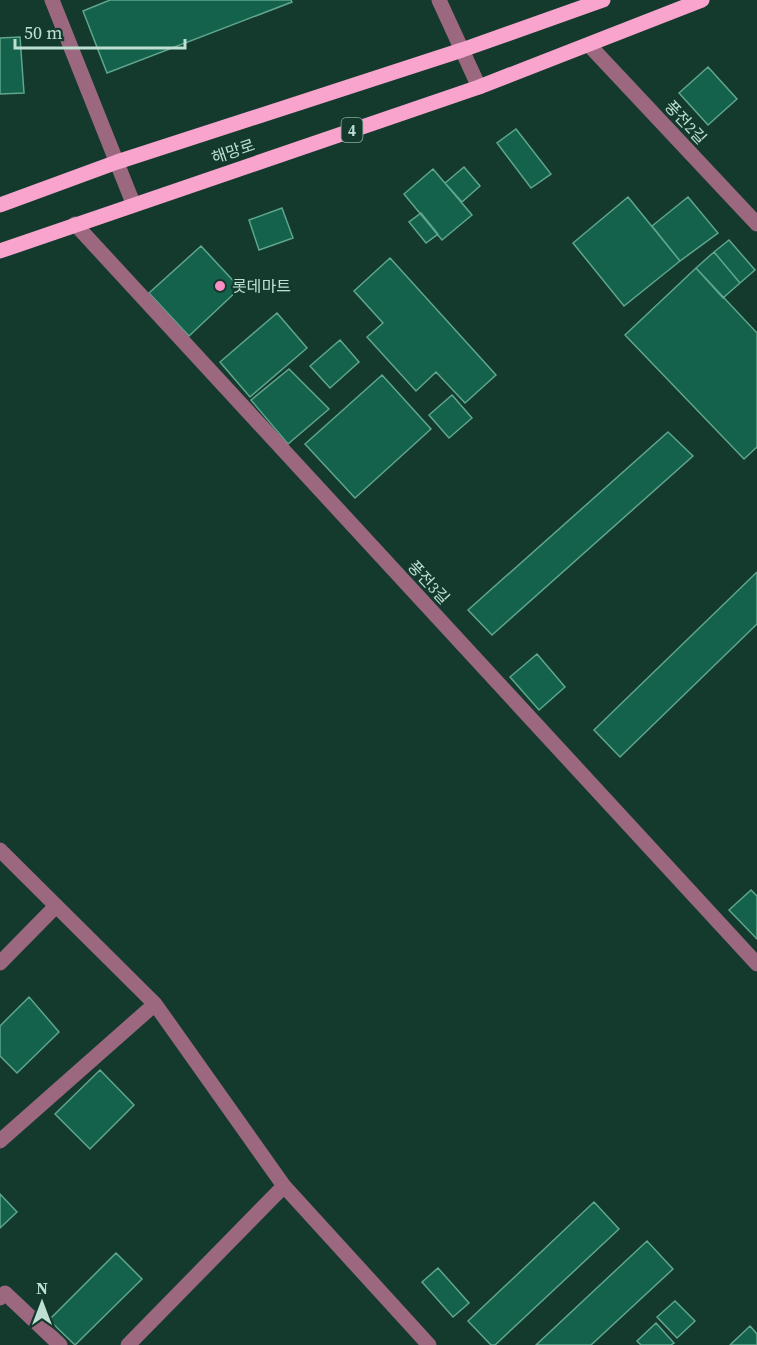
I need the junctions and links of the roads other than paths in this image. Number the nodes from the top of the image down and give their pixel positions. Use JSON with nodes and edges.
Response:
{"nodes":[{"id":1,"x":52,"y":0,"type":"edge"},
{"id":2,"x":439,"y":0,"type":"edge"},
{"id":3,"x":603,"y":0,"type":"edge"},
{"id":4,"x":702,"y":0,"type":"edge"},
{"id":5,"x":589,"y":45,"type":"junction"},
{"id":6,"x":462,"y":50,"type":"junction"},
{"id":7,"x":479,"y":87,"type":"junction"},
{"id":8,"x":117,"y":162,"type":"junction"},
{"id":9,"x":133,"y":203,"type":"junction"},
{"id":10,"x":0,"y":205,"type":"edge"},
{"id":11,"x":75,"y":224,"type":"junction"},
{"id":12,"x":757,"y":224,"type":"edge"},
{"id":13,"x":0,"y":251,"type":"edge"},
{"id":14,"x":0,"y":850,"type":"edge"},
{"id":15,"x":56,"y":906,"type":"junction"},
{"id":16,"x":0,"y":963,"type":"edge"},
{"id":17,"x":757,"y":964,"type":"edge"},
{"id":18,"x":155,"y":1004,"type":"junction"},
{"id":19,"x":0,"y":1141,"type":"edge"},
{"id":20,"x":284,"y":1186,"type":"junction"},
{"id":21,"x":2,"y":1293,"type":"edge"},
{"id":22,"x":60,"y":1345,"type":"edge"},
{"id":23,"x":128,"y":1345,"type":"edge"},
{"id":24,"x":429,"y":1345,"type":"edge"}],
"edges":[{"from":1,"to":8,"type":"street"},
{"from":2,"to":6,"type":"street"},
{"from":3,"to":6,"type":"main road","name":"해망로"},
{"from":4,"to":5,"type":"main road","name":"해망로","number":"4"},
{"from":5,"to":7,"type":"main road","name":"해망로","number":"4"},
{"from":5,"to":12,"type":"street","name":"풍전2길"},
{"from":6,"to":7,"type":"street"},
{"from":6,"to":8,"type":"main road","name":"해망로"},
{"from":7,"to":9,"type":"main road","name":"해망로","number":"4"},
{"from":8,"to":9,"type":"street"},
{"from":8,"to":10,"type":"main road","name":"해망로"},
{"from":9,"to":11,"type":"main road","name":"해망로","number":"4"},
{"from":11,"to":13,"type":"main road","name":"해망로","number":"4"},
{"from":11,"to":17,"type":"street","name":"풍전3길"},
{"from":14,"to":15,"type":"street"},
{"from":15,"to":16,"type":"street"},
{"from":15,"to":18,"type":"street"},
{"from":18,"to":19,"type":"street"},
{"from":18,"to":20,"type":"street"},
{"from":20,"to":23,"type":"street"},
{"from":20,"to":24,"type":"street"},
{"from":21,"to":22,"type":"street"}]}
